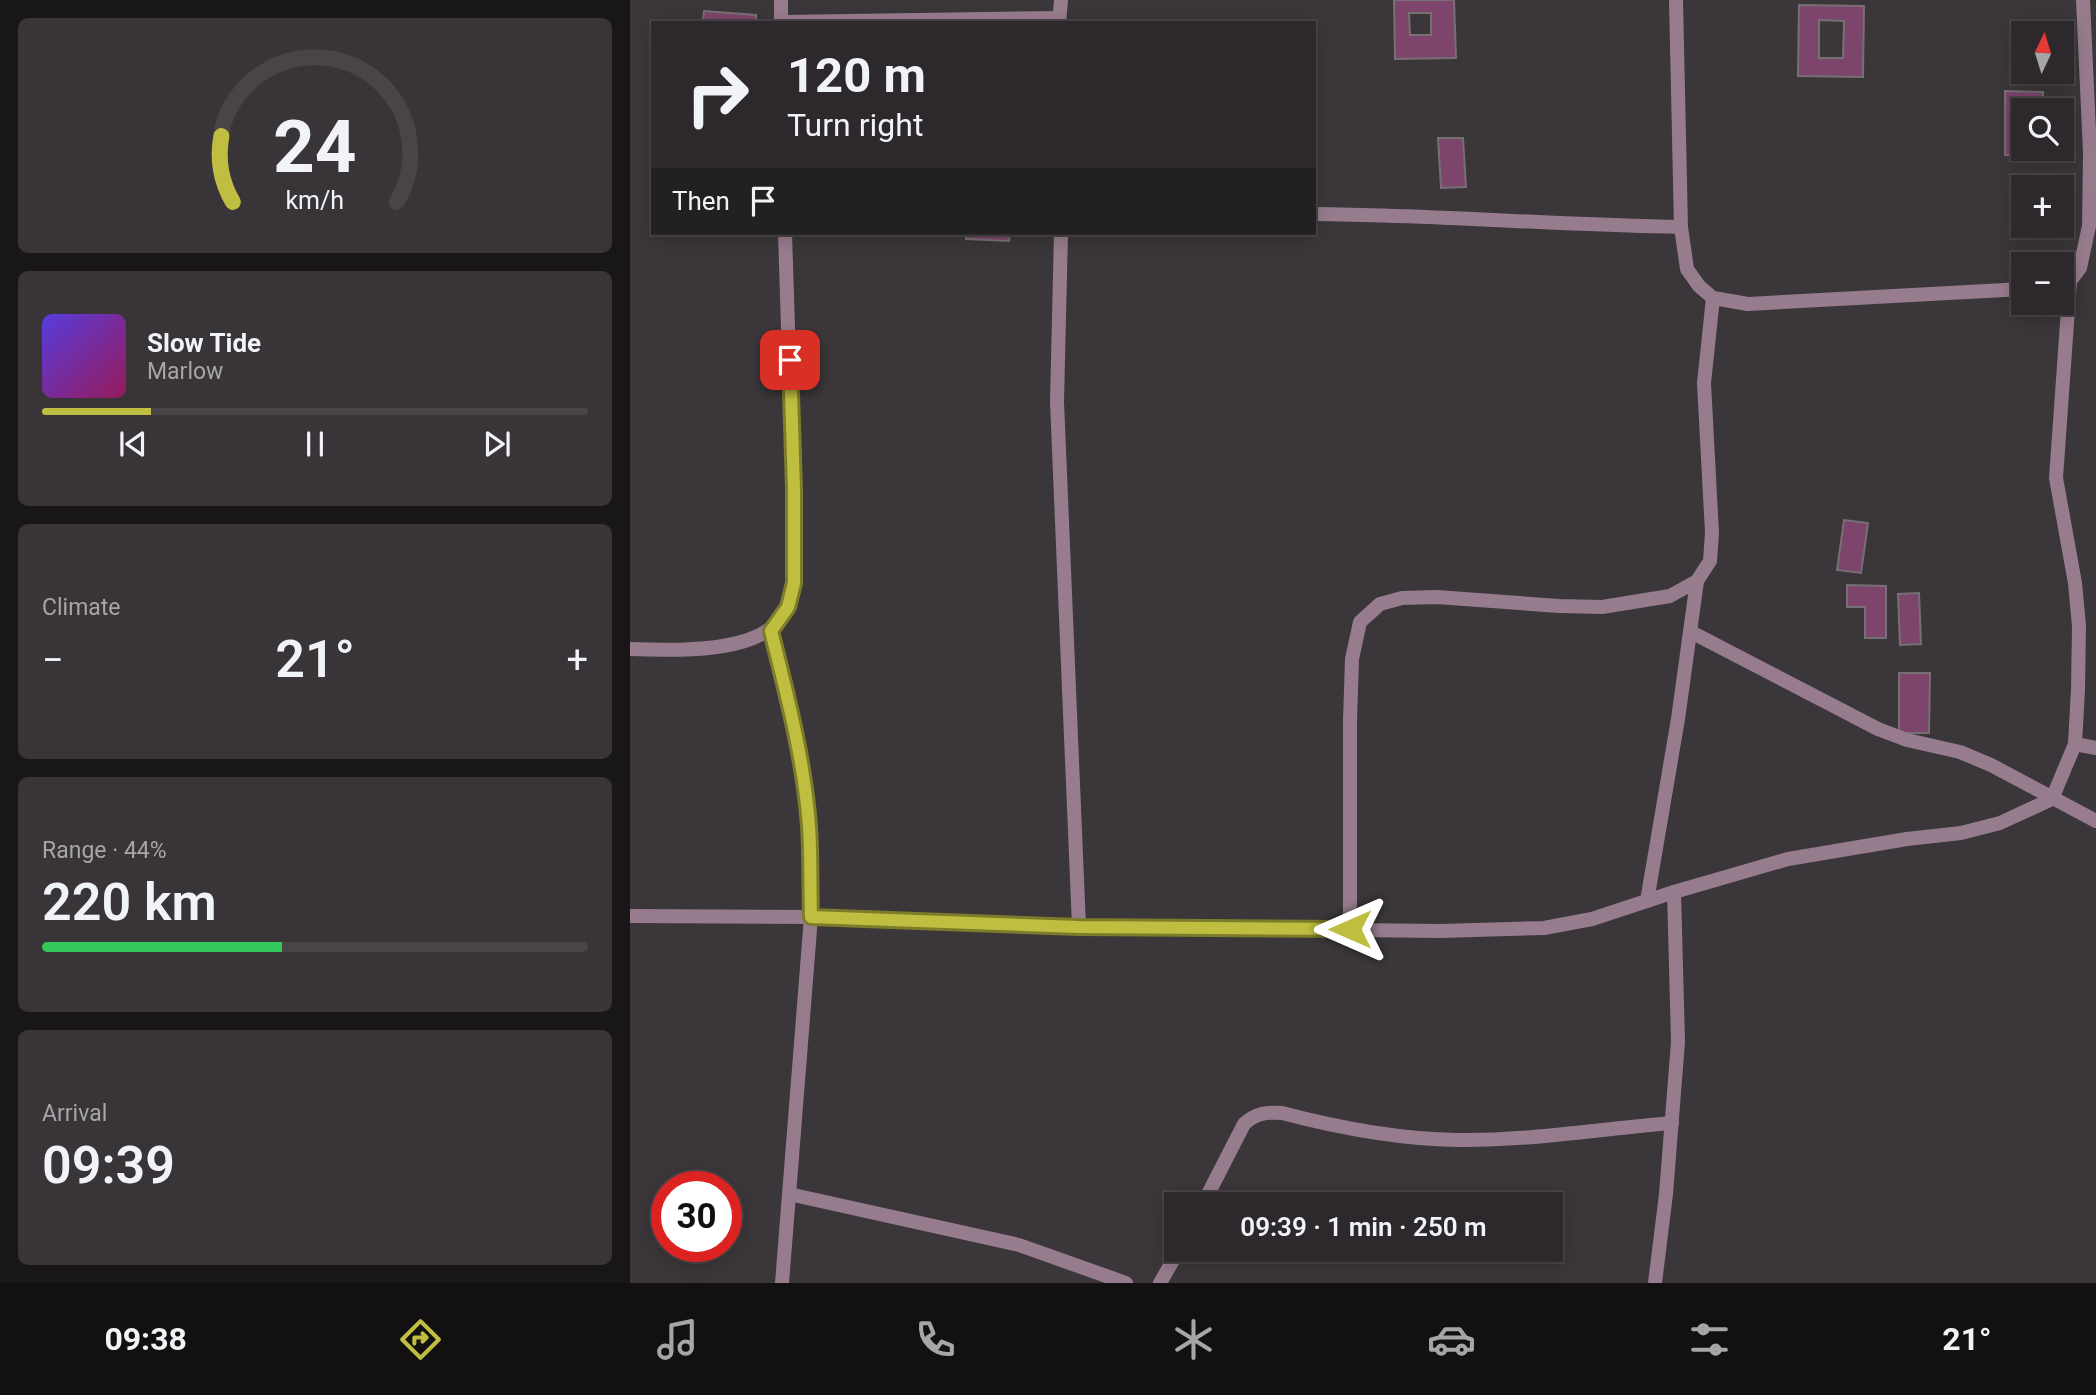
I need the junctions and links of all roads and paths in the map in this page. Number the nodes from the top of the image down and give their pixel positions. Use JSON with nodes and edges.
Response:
{"nodes":[{"id":1,"x":781,"y":0,"type":"edge"},
{"id":2,"x":1060,"y":0,"type":"edge"},
{"id":3,"x":1676,"y":0,"type":"edge"},
{"id":4,"x":2083,"y":0,"type":"edge"},
{"id":5,"x":1059,"y":20,"type":"edge"},
{"id":6,"x":781,"y":21,"type":"edge"},
{"id":7,"x":966,"y":21,"type":"edge"},
{"id":8,"x":2093,"y":155,"type":"edge"},
{"id":9,"x":1316,"y":214,"type":"edge"},
{"id":10,"x":1681,"y":227,"type":"junction"},
{"id":11,"x":785,"y":235,"type":"edge"},
{"id":12,"x":1061,"y":235,"type":"edge"},
{"id":13,"x":2074,"y":274,"type":"edge"},
{"id":14,"x":2011,"y":290,"type":"edge"},
{"id":15,"x":1713,"y":298,"type":"junction"},
{"id":16,"x":2064,"y":315,"type":"edge"},
{"id":17,"x":1697,"y":581,"type":"junction"},
{"id":18,"x":771,"y":631,"type":"junction"},
{"id":19,"x":1691,"y":632,"type":"junction"},
{"id":20,"x":630,"y":649,"type":"edge"},
{"id":21,"x":2074,"y":744,"type":"junction"},
{"id":22,"x":2096,"y":748,"type":"edge"},
{"id":23,"x":2052,"y":799,"type":"junction"},
{"id":24,"x":2096,"y":821,"type":"edge"},
{"id":25,"x":1674,"y":892,"type":"junction"},
{"id":26,"x":1647,"y":901,"type":"junction"},
{"id":27,"x":630,"y":916,"type":"edge"},
{"id":28,"x":811,"y":917,"type":"junction"},
{"id":29,"x":1079,"y":927,"type":"junction"},
{"id":30,"x":1350,"y":929,"type":"junction"},
{"id":31,"x":1672,"y":1123,"type":"junction"},
{"id":32,"x":1209,"y":1192,"type":"edge"},
{"id":33,"x":789,"y":1194,"type":"junction"},
{"id":34,"x":1172,"y":1262,"type":"edge"},
{"id":35,"x":782,"y":1283,"type":"edge"},
{"id":36,"x":1126,"y":1283,"type":"edge"},
{"id":37,"x":1160,"y":1283,"type":"edge"},
{"id":38,"x":1655,"y":1283,"type":"edge"}],
"edges":[{"from":1,"to":6,"type":"street"},
{"from":2,"to":5,"type":"street"},
{"from":3,"to":10,"type":"street"},
{"from":4,"to":8,"type":"street"},
{"from":5,"to":7,"type":"street"},
{"from":8,"to":13,"type":"street"},
{"from":9,"to":10,"type":"street"},
{"from":10,"to":15,"type":"street"},
{"from":11,"to":18,"type":"street"},
{"from":12,"to":29,"type":"street"},
{"from":14,"to":15,"type":"street"},
{"from":15,"to":17,"type":"street"},
{"from":16,"to":21,"type":"street"},
{"from":17,"to":19,"type":"street"},
{"from":17,"to":30,"type":"street"},
{"from":18,"to":20,"type":"street"},
{"from":18,"to":28,"type":"street"},
{"from":19,"to":23,"type":"street"},
{"from":19,"to":26,"type":"street"},
{"from":21,"to":22,"type":"street"},
{"from":21,"to":23,"type":"street"},
{"from":23,"to":24,"type":"street"},
{"from":23,"to":25,"type":"street"},
{"from":25,"to":26,"type":"street"},
{"from":25,"to":31,"type":"street"},
{"from":26,"to":30,"type":"street"},
{"from":27,"to":28,"type":"street"},
{"from":28,"to":29,"type":"street"},
{"from":28,"to":33,"type":"street"},
{"from":29,"to":30,"type":"street"},
{"from":31,"to":32,"type":"street"},
{"from":31,"to":38,"type":"street"},
{"from":33,"to":35,"type":"street"},
{"from":33,"to":36,"type":"street"},
{"from":34,"to":37,"type":"street"}]}
